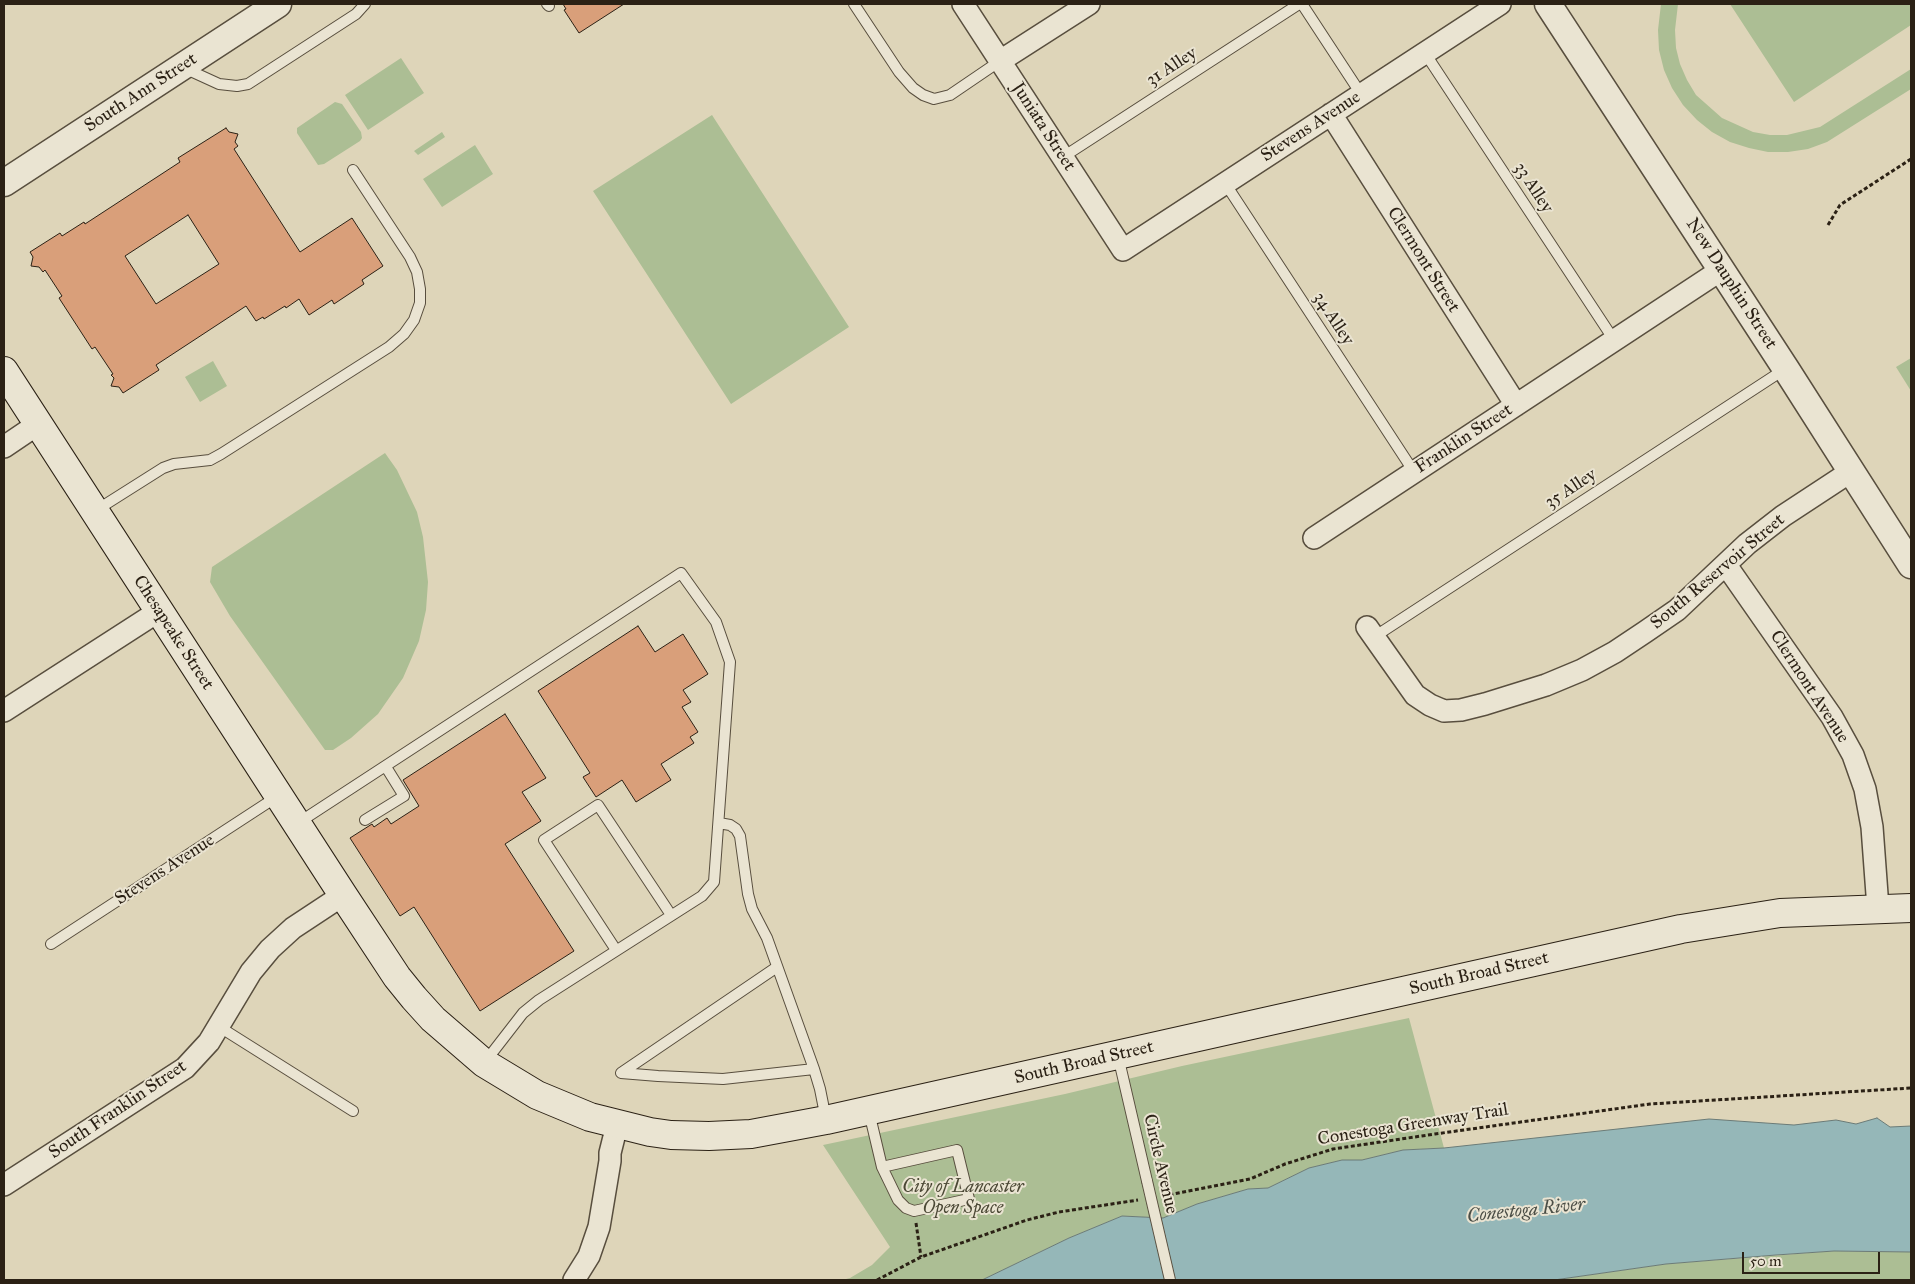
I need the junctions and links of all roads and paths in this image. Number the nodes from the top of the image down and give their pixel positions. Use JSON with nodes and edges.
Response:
{"nodes":[{"id":1,"x":278,"y":4,"type":"edge"},
{"id":2,"x":364,"y":4,"type":"edge"},
{"id":3,"x":854,"y":4,"type":"edge"},
{"id":4,"x":963,"y":4,"type":"edge"},
{"id":5,"x":1089,"y":4,"type":"edge"},
{"id":6,"x":1300,"y":4,"type":"edge"},
{"id":7,"x":1500,"y":4,"type":"edge"},
{"id":8,"x":1548,"y":4,"type":"edge"},
{"id":9,"x":1425,"y":53,"type":"junction"},
{"id":10,"x":1000,"y":61,"type":"junction"},
{"id":11,"x":181,"y":66,"type":"junction"},
{"id":12,"x":1361,"y":94,"type":"junction"},
{"id":13,"x":1331,"y":114,"type":"junction"},
{"id":14,"x":1063,"y":157,"type":"junction"},
{"id":15,"x":1911,"y":159,"type":"edge"},
{"id":16,"x":353,"y":170,"type":"dead end"},
{"id":17,"x":4,"y":183,"type":"edge"},
{"id":18,"x":1225,"y":183,"type":"junction"},
{"id":19,"x":1828,"y":226,"type":"dead end"},
{"id":20,"x":1123,"y":250,"type":"joint"},
{"id":21,"x":1722,"y":270,"type":"junction"},
{"id":22,"x":1614,"y":340,"type":"junction"},
{"id":23,"x":1786,"y":369,"type":"junction"},
{"id":24,"x":4,"y":372,"type":"edge"},
{"id":25,"x":1516,"y":405,"type":"junction"},
{"id":26,"x":38,"y":424,"type":"junction"},
{"id":27,"x":4,"y":447,"type":"edge"},
{"id":28,"x":1414,"y":472,"type":"junction"},
{"id":29,"x":1850,"y":472,"type":"junction"},
{"id":30,"x":94,"y":511,"type":"junction"},
{"id":31,"x":1314,"y":538,"type":"dead end"},
{"id":32,"x":1726,"y":565,"type":"junction"},
{"id":33,"x":1911,"y":565,"type":"edge"},
{"id":34,"x":159,"y":611,"type":"junction"},
{"id":35,"x":1371,"y":632,"type":"joint"},
{"id":36,"x":4,"y":711,"type":"edge"},
{"id":37,"x":386,"y":767,"type":"junction"},
{"id":38,"x":280,"y":795,"type":"junction"},
{"id":39,"x":365,"y":820,"type":"dead end"},
{"id":40,"x":719,"y":823,"type":"junction"},
{"id":41,"x":297,"y":824,"type":"junction"},
{"id":42,"x":343,"y":895,"type":"junction"},
{"id":43,"x":1878,"y":908,"type":"junction"},
{"id":44,"x":1911,"y":908,"type":"edge"},
{"id":45,"x":671,"y":915,"type":"junction"},
{"id":46,"x":51,"y":944,"type":"dead end"},
{"id":47,"x":616,"y":950,"type":"junction"},
{"id":48,"x":777,"y":967,"type":"junction"},
{"id":49,"x":218,"y":1026,"type":"junction"},
{"id":50,"x":1118,"y":1055,"type":"junction"},
{"id":51,"x":484,"y":1063,"type":"junction"},
{"id":52,"x":814,"y":1069,"type":"junction"},
{"id":53,"x":1911,"y":1088,"type":"edge"},
{"id":54,"x":353,"y":1111,"type":"dead end"},
{"id":55,"x":869,"y":1111,"type":"junction"},
{"id":56,"x":826,"y":1120,"type":"junction"},
{"id":57,"x":617,"y":1125,"type":"junction"},
{"id":58,"x":882,"y":1167,"type":"junction"},
{"id":59,"x":4,"y":1186,"type":"edge"},
{"id":60,"x":1159,"y":1197,"type":"dead end"},
{"id":61,"x":1141,"y":1199,"type":"dead end"},
{"id":62,"x":916,"y":1224,"type":"dead end"},
{"id":63,"x":921,"y":1257,"type":"junction"},
{"id":64,"x":574,"y":1280,"type":"edge"},
{"id":65,"x":877,"y":1280,"type":"edge"},
{"id":66,"x":1170,"y":1280,"type":"edge"}],
"edges":[{"from":1,"to":11,"type":"street","name":"South Ann Street"},
{"from":2,"to":11,"type":"lane"},
{"from":3,"to":10,"type":"lane"},
{"from":4,"to":10,"type":"street","name":"Juniata Street"},
{"from":5,"to":10,"type":"street"},
{"from":6,"to":12,"type":"lane"},
{"from":6,"to":14,"type":"lane","name":"31 Alley"},
{"from":7,"to":9,"type":"street","name":"Stevens Avenue"},
{"from":8,"to":21,"type":"street","name":"New Dauphin Street"},
{"from":9,"to":12,"type":"street","name":"Stevens Avenue"},
{"from":9,"to":22,"type":"lane","name":"33 Alley"},
{"from":10,"to":14,"type":"street","name":"Juniata Street"},
{"from":11,"to":17,"type":"street","name":"South Ann Street"},
{"from":12,"to":13,"type":"street","name":"Stevens Avenue"},
{"from":13,"to":18,"type":"street","name":"Stevens Avenue"},
{"from":13,"to":25,"type":"street","name":"Clermont Street"},
{"from":14,"to":20,"type":"street","name":"Juniata Street"},
{"from":15,"to":19,"type":"path"},
{"from":16,"to":30,"type":"lane"},
{"from":18,"to":20,"type":"street","name":"Stevens Avenue"},
{"from":18,"to":28,"type":"lane","name":"34 Alley"},
{"from":21,"to":22,"type":"street"},
{"from":21,"to":23,"type":"street","name":"New Dauphin Street"},
{"from":22,"to":25,"type":"street","name":"Franklin Street"},
{"from":23,"to":29,"type":"street","name":"New Dauphin Street"},
{"from":23,"to":35,"type":"lane","name":"35 Alley"},
{"from":24,"to":26,"type":"main road","name":"Chesapeake Street"},
{"from":25,"to":28,"type":"street","name":"Franklin Street"},
{"from":26,"to":27,"type":"street"},
{"from":26,"to":30,"type":"main road","name":"Chesapeake Street"},
{"from":28,"to":31,"type":"street","name":"Franklin Street"},
{"from":29,"to":32,"type":"street","name":"South Reservoir Street"},
{"from":29,"to":33,"type":"street","name":"New Dauphin Street"},
{"from":30,"to":34,"type":"main road","name":"Chesapeake Street"},
{"from":32,"to":35,"type":"street","name":"South Reservoir Street"},
{"from":32,"to":43,"type":"street","name":"Clermont Avenue"},
{"from":34,"to":36,"type":"street"},
{"from":34,"to":38,"type":"main road","name":"Chesapeake Street"},
{"from":37,"to":39,"type":"lane"},
{"from":37,"to":40,"type":"lane"},
{"from":37,"to":41,"type":"lane"},
{"from":38,"to":41,"type":"main road","name":"Chesapeake Street"},
{"from":38,"to":46,"type":"lane","name":"Stevens Avenue"},
{"from":40,"to":45,"type":"lane"},
{"from":40,"to":48,"type":"lane"},
{"from":41,"to":42,"type":"main road","name":"Chesapeake Street"},
{"from":42,"to":49,"type":"street","name":"South Franklin Street"},
{"from":42,"to":51,"type":"main road","name":"South Broad Street"},
{"from":43,"to":44,"type":"main road","name":"South Broad Street"},
{"from":43,"to":50,"type":"main road","name":"South Broad Street"},
{"from":45,"to":47,"type":"lane"},
{"from":45,"to":47,"type":"lane"},
{"from":47,"to":51,"type":"lane"},
{"from":48,"to":52,"type":"lane"},
{"from":48,"to":52,"type":"lane"},
{"from":49,"to":54,"type":"lane"},
{"from":49,"to":59,"type":"street","name":"South Franklin Street"},
{"from":50,"to":55,"type":"main road","name":"South Broad Street"},
{"from":50,"to":66,"type":"lane","name":"Circle Avenue","bridge":true},
{"from":51,"to":57,"type":"main road","name":"South Broad Street"},
{"from":52,"to":56,"type":"lane"},
{"from":53,"to":60,"type":"path","name":"Conestoga Greenway Trail"},
{"from":55,"to":56,"type":"main road","name":"South Broad Street"},
{"from":55,"to":58,"type":"lane"},
{"from":56,"to":57,"type":"main road","name":"South Broad Street"},
{"from":57,"to":64,"type":"street"},
{"from":58,"to":58,"type":"lane"},
{"from":61,"to":63,"type":"path"},
{"from":62,"to":63,"type":"path"},
{"from":63,"to":65,"type":"path"}]}
